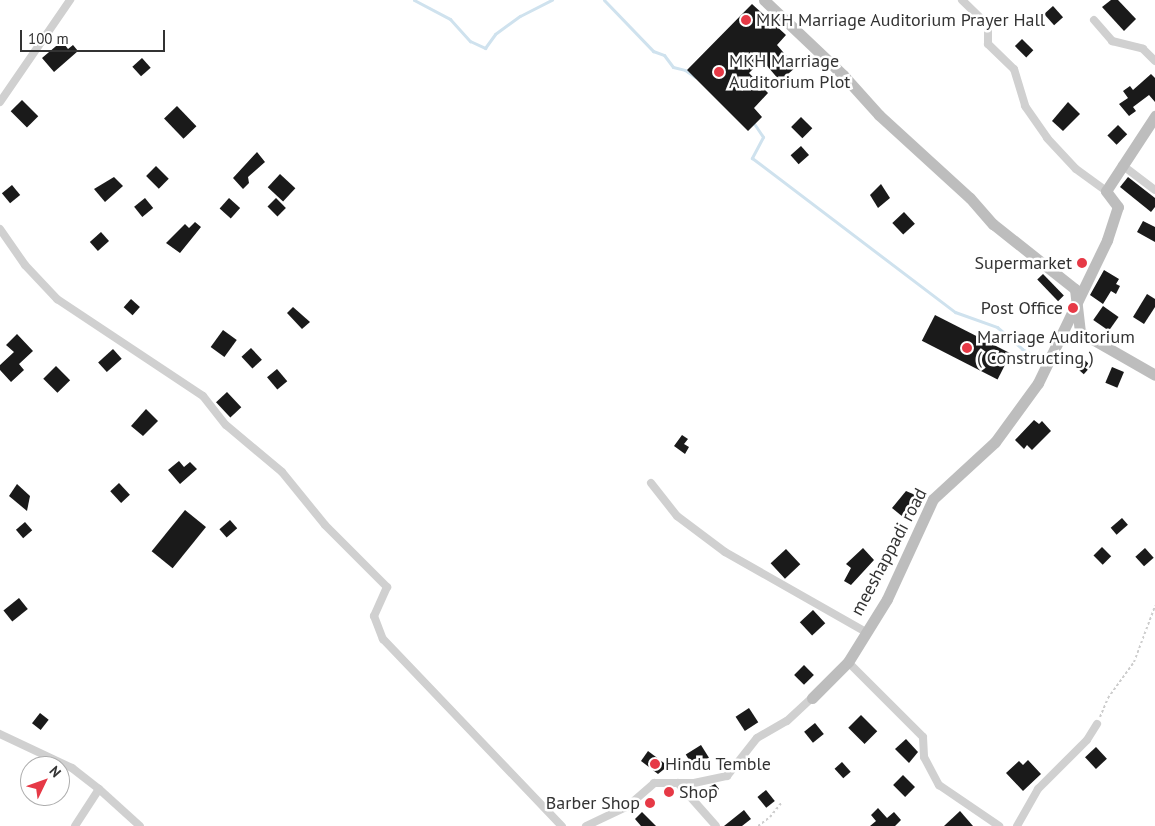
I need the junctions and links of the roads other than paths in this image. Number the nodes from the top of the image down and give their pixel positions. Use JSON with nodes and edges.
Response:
{"nodes":[{"id":1,"x":70,"y":0,"type":"edge"},
{"id":2,"x":764,"y":0,"type":"edge"},
{"id":3,"x":962,"y":0,"type":"edge"},
{"id":4,"x":1094,"y":20,"type":"dead end"},
{"id":5,"x":1155,"y":60,"type":"edge"},
{"id":6,"x":0,"y":102,"type":"edge"},
{"id":7,"x":1155,"y":116,"type":"edge"},
{"id":8,"x":1122,"y":165,"type":"junction"},
{"id":9,"x":1155,"y":190,"type":"edge"},
{"id":10,"x":1106,"y":191,"type":"junction"},
{"id":11,"x":0,"y":229,"type":"edge"},
{"id":12,"x":1079,"y":302,"type":"junction"},
{"id":13,"x":1155,"y":375,"type":"edge"},
{"id":14,"x":650,"y":483,"type":"dead end"},
{"id":15,"x":866,"y":632,"type":"junction"},
{"id":16,"x":848,"y":662,"type":"junction"},
{"id":17,"x":812,"y":698,"type":"joint"},
{"id":18,"x":1097,"y":724,"type":"road end"},
{"id":19,"x":0,"y":734,"type":"edge"},
{"id":20,"x":678,"y":783,"type":"junction"},
{"id":21,"x":99,"y":789,"type":"junction"},
{"id":22,"x":75,"y":826,"type":"edge"},
{"id":23,"x":140,"y":826,"type":"edge"},
{"id":24,"x":562,"y":826,"type":"edge"},
{"id":25,"x":586,"y":826,"type":"edge"},
{"id":26,"x":716,"y":826,"type":"edge"},
{"id":27,"x":999,"y":826,"type":"edge"},
{"id":28,"x":1017,"y":826,"type":"edge"}],
"edges":[{"from":1,"to":6,"type":"street"},
{"from":2,"to":12,"type":"street"},
{"from":3,"to":10,"type":"street"},
{"from":4,"to":5,"type":"street"},
{"from":7,"to":8,"type":"street"},
{"from":8,"to":9,"type":"street"},
{"from":8,"to":10,"type":"street"},
{"from":10,"to":12,"type":"street","name":"meeshappadi road"},
{"from":11,"to":24,"type":"street"},
{"from":12,"to":13,"type":"street"},
{"from":12,"to":15,"type":"street","name":"meeshappadi road"},
{"from":14,"to":15,"type":"street"},
{"from":15,"to":16,"type":"street","name":"meeshappadi road"},
{"from":16,"to":17,"type":"street","name":"meeshappadi road"},
{"from":16,"to":27,"type":"street"},
{"from":17,"to":20,"type":"street"},
{"from":18,"to":28,"type":"street"},
{"from":19,"to":21,"type":"street"},
{"from":20,"to":25,"type":"street"},
{"from":20,"to":26,"type":"street"},
{"from":21,"to":22,"type":"street"},
{"from":21,"to":23,"type":"street"}]}
